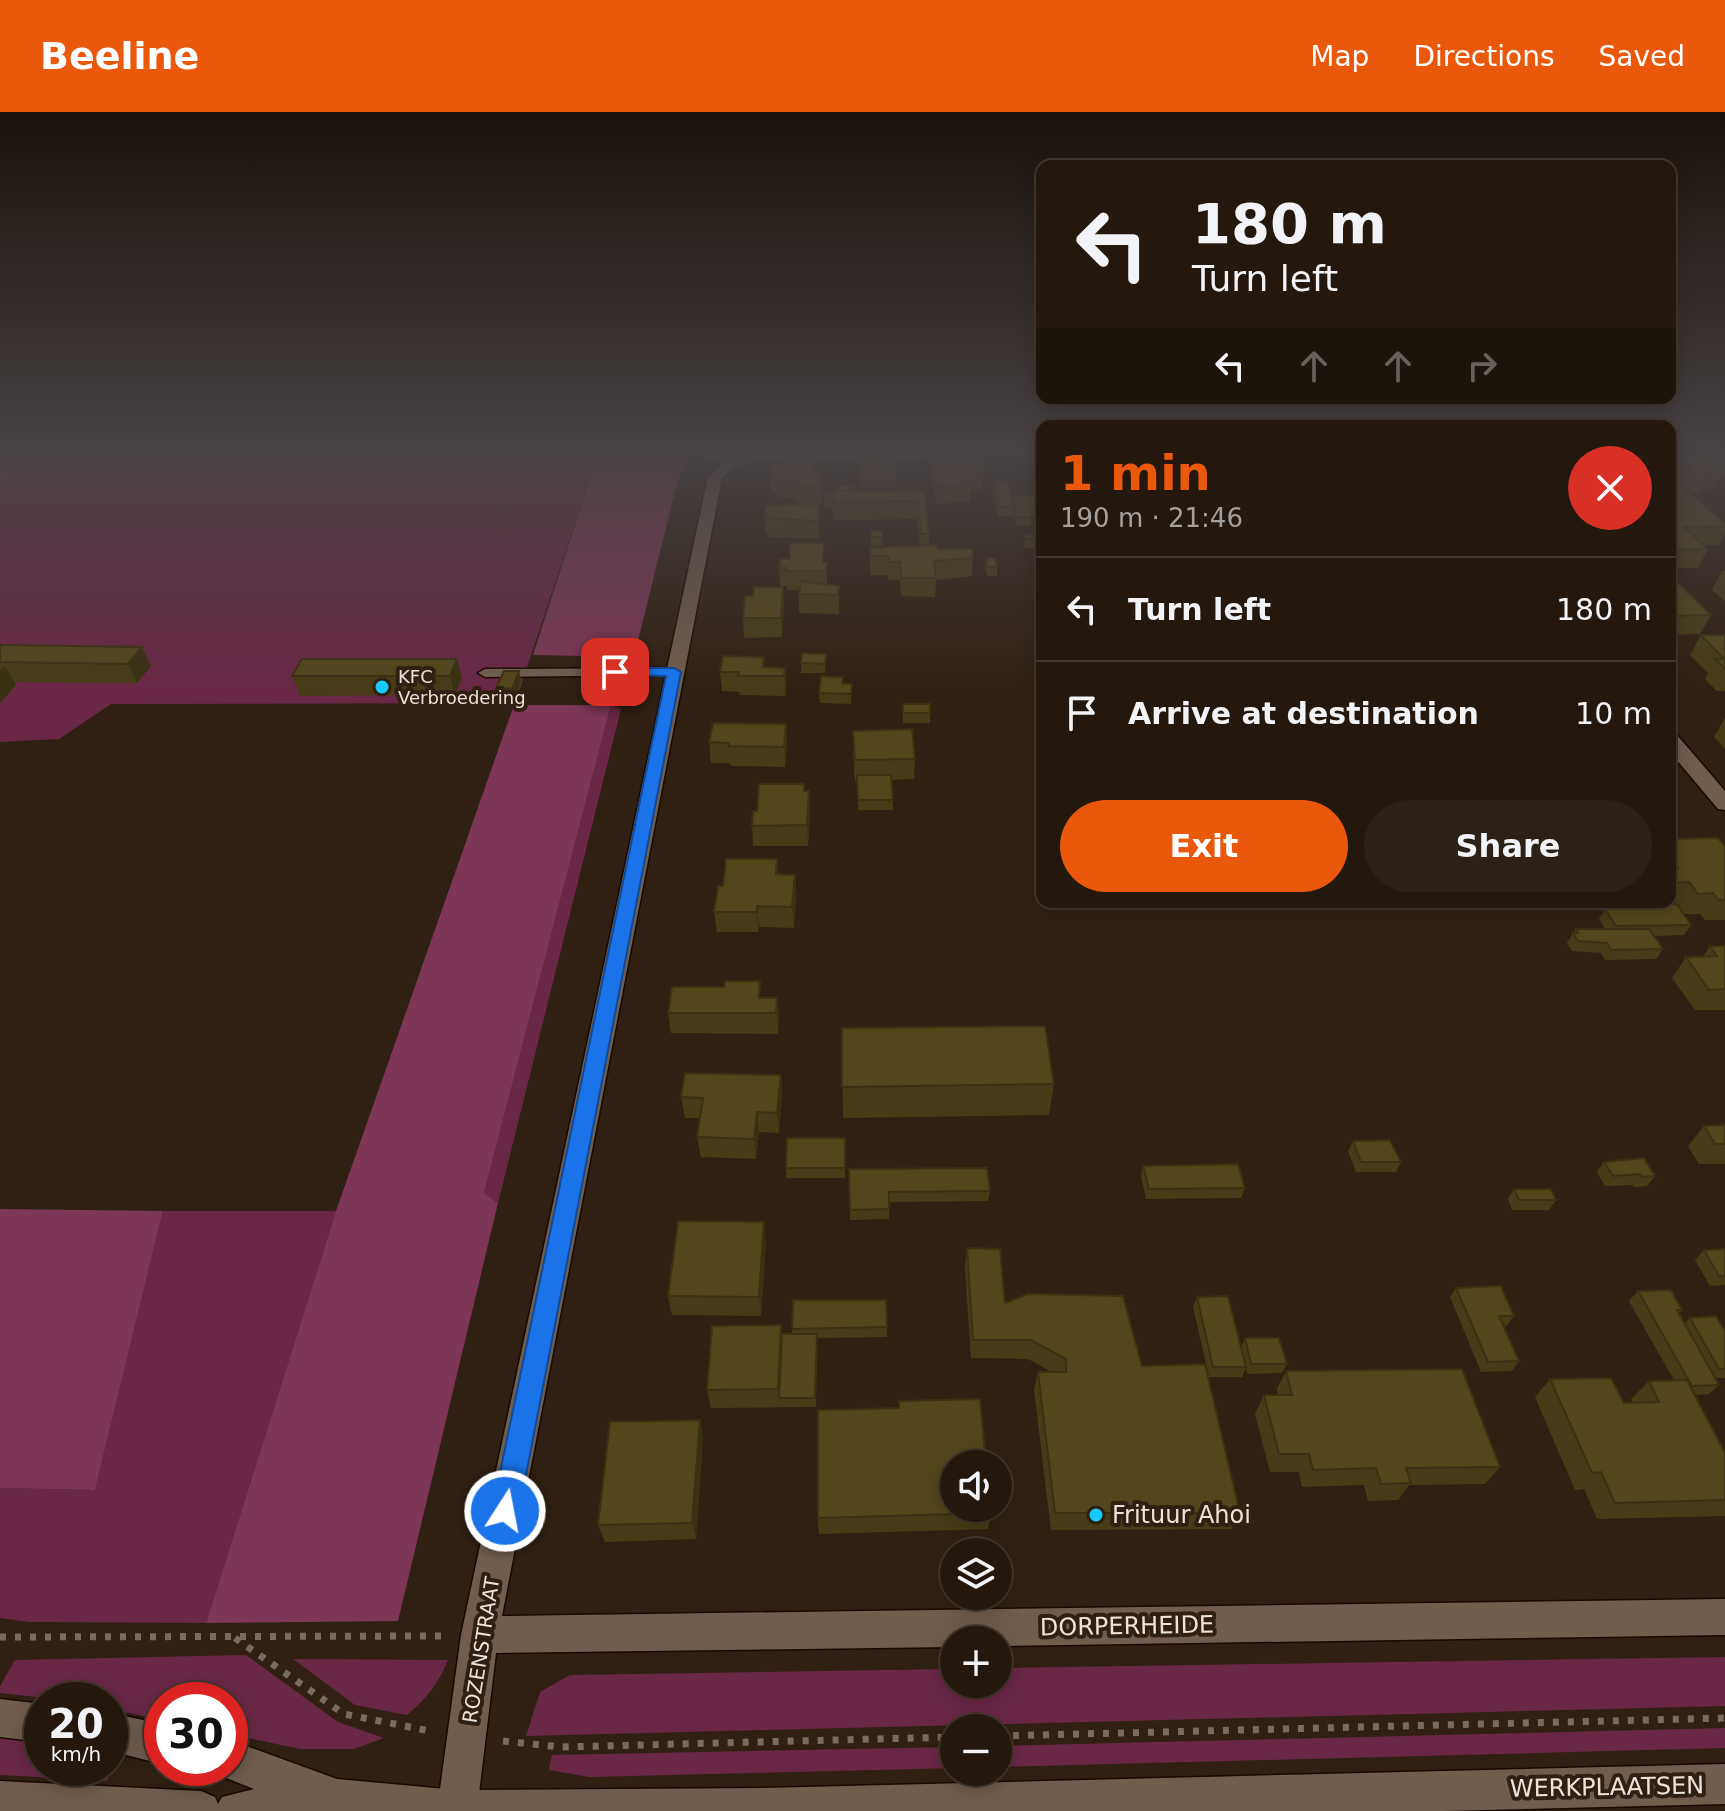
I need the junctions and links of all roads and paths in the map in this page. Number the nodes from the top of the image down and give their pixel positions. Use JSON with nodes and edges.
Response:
{"nodes":[{"id":1,"x":704,"y":527,"type":"edge"},
{"id":2,"x":674,"y":672,"type":"junction"},
{"id":3,"x":485,"y":673,"type":"dead end"},
{"id":4,"x":1676,"y":746,"type":"edge"},
{"id":5,"x":1725,"y":804,"type":"edge"},
{"id":6,"x":1725,"y":1617,"type":"edge"},
{"id":7,"x":480,"y":1635,"type":"junction"},
{"id":8,"x":0,"y":1637,"type":"edge"},
{"id":9,"x":235,"y":1638,"type":"junction"},
{"id":10,"x":0,"y":1718,"type":"edge"},
{"id":11,"x":1725,"y":1718,"type":"edge"},
{"id":12,"x":24,"y":1721,"type":"edge"},
{"id":13,"x":1012,"y":1736,"type":"edge"},
{"id":14,"x":940,"y":1737,"type":"edge"},
{"id":15,"x":467,"y":1738,"type":"junction"},
{"id":16,"x":248,"y":1766,"type":"edge"},
{"id":17,"x":1725,"y":1784,"type":"edge"},
{"id":18,"x":338,"y":1799,"type":"junction"},
{"id":19,"x":0,"y":1801,"type":"edge"},
{"id":20,"x":457,"y":1810,"type":"edge"},
{"id":21,"x":201,"y":1811,"type":"edge"},
{"id":22,"x":236,"y":1811,"type":"edge"}],
"edges":[{"from":1,"to":2,"type":"street","name":"ROZENSTRAAT"},
{"from":2,"to":3,"type":"lane"},
{"from":2,"to":7,"type":"street","name":"ROZENSTRAAT"},
{"from":4,"to":5,"type":"street"},
{"from":6,"to":7,"type":"street","name":"DORPERHEIDE"},
{"from":7,"to":9,"type":"path"},
{"from":7,"to":15,"type":"street","name":"ROZENSTRAAT"},
{"from":8,"to":9,"type":"path"},
{"from":9,"to":15,"type":"path"},
{"from":10,"to":12,"type":"street"},
{"from":11,"to":13,"type":"path"},
{"from":14,"to":15,"type":"path"},
{"from":15,"to":20,"type":"street","name":"ROZENSTRAAT"},
{"from":16,"to":18,"type":"street","name":"WERKPLAATSEN"},
{"from":17,"to":20,"type":"street","name":"WERKPLAATSEN"},
{"from":18,"to":20,"type":"street","name":"WERKPLAATSEN"},
{"from":18,"to":22,"type":"street","name":"WERKPLAATSEN"},
{"from":19,"to":21,"type":"street"}]}
